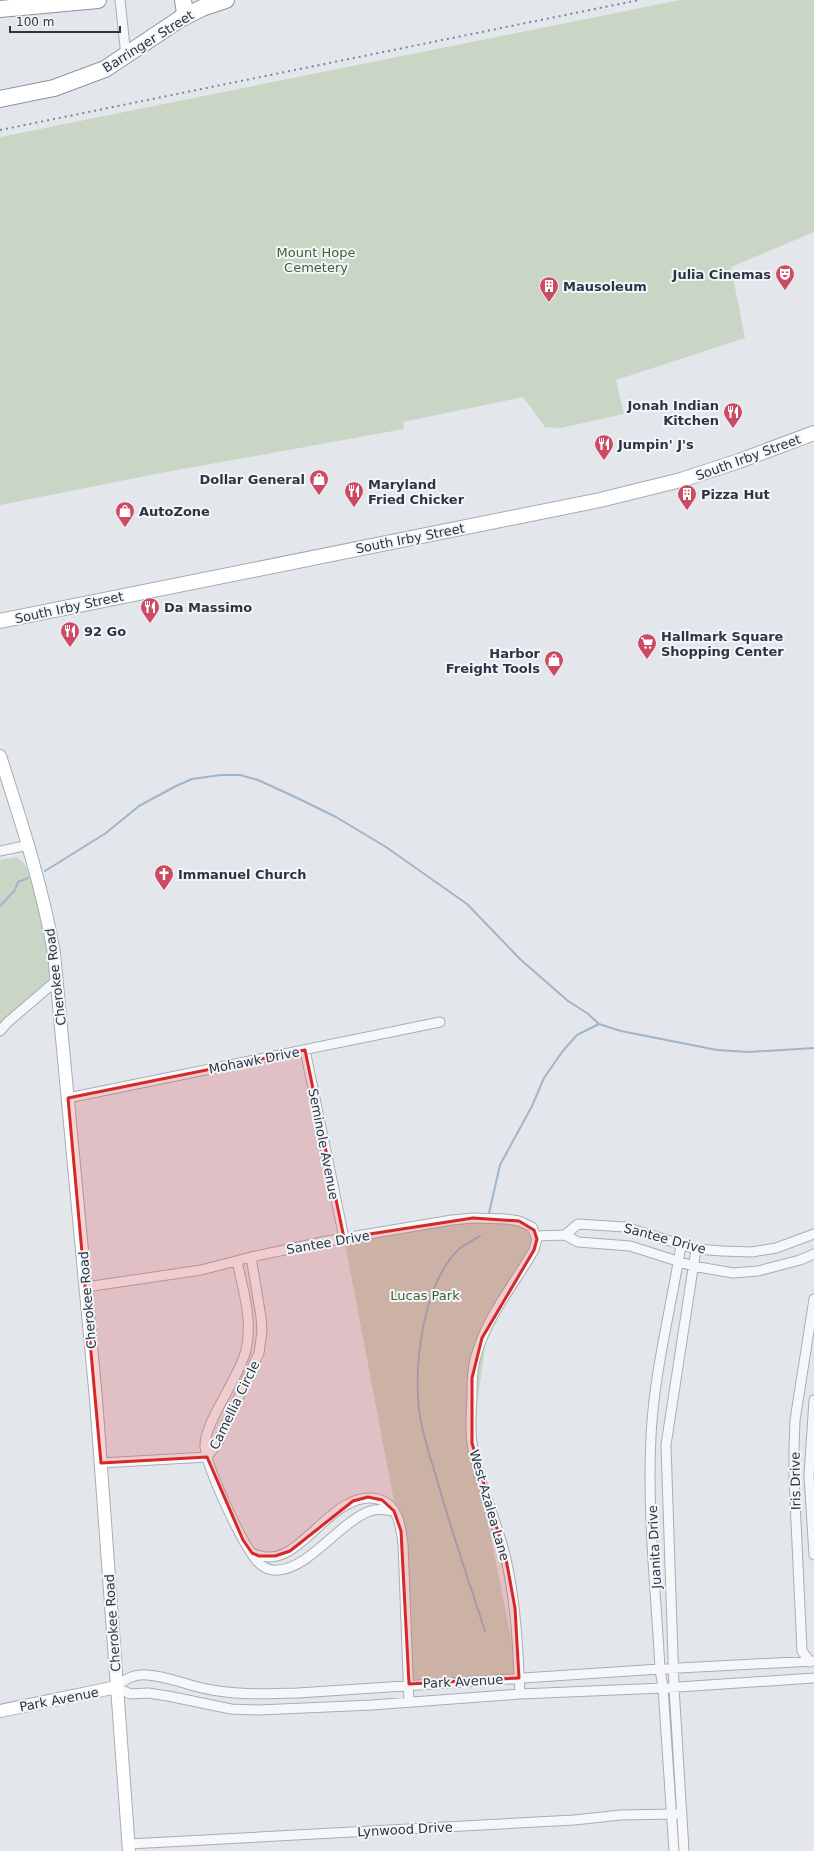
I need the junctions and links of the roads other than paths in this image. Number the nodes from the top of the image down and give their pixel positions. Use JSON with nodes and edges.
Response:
{"nodes":[{"id":1,"x":98,"y":0,"type":"edge"},
{"id":2,"x":120,"y":0,"type":"edge"},
{"id":3,"x":183,"y":0,"type":"edge"},
{"id":4,"x":226,"y":0,"type":"edge"},
{"id":5,"x":0,"y":9,"type":"edge"},
{"id":6,"x":180,"y":19,"type":"junction"},
{"id":7,"x":126,"y":56,"type":"junction"},
{"id":8,"x":0,"y":99,"type":"edge"},
{"id":9,"x":814,"y":433,"type":"edge"},
{"id":10,"x":0,"y":621,"type":"edge"},
{"id":11,"x":0,"y":756,"type":"edge"},
{"id":12,"x":29,"y":845,"type":"junction"},
{"id":13,"x":0,"y":851,"type":"edge"},
{"id":14,"x":56,"y":982,"type":"junction"},
{"id":15,"x":440,"y":1022,"type":"dead end"},
{"id":16,"x":0,"y":1031,"type":"edge"},
{"id":17,"x":305,"y":1050,"type":"junction"},
{"id":18,"x":68,"y":1098,"type":"junction"},
{"id":19,"x":814,"y":1234,"type":"edge"},
{"id":20,"x":565,"y":1235,"type":"junction"},
{"id":21,"x":536,"y":1236,"type":"junction"},
{"id":22,"x":344,"y":1238,"type":"junction"},
{"id":23,"x":681,"y":1245,"type":"junction"},
{"id":24,"x":696,"y":1249,"type":"junction"},
{"id":25,"x":814,"y":1254,"type":"edge"},
{"id":26,"x":251,"y":1257,"type":"junction"},
{"id":27,"x":237,"y":1261,"type":"junction"},
{"id":28,"x":678,"y":1261,"type":"junction"},
{"id":29,"x":693,"y":1266,"type":"junction"},
{"id":30,"x":86,"y":1287,"type":"junction"},
{"id":31,"x":814,"y":1299,"type":"edge"},
{"id":32,"x":814,"y":1400,"type":"edge"},
{"id":33,"x":208,"y":1457,"type":"junction"},
{"id":34,"x":101,"y":1463,"type":"junction"},
{"id":35,"x":394,"y":1511,"type":"junction"},
{"id":36,"x":252,"y":1553,"type":"junction"},
{"id":37,"x":814,"y":1555,"type":"edge"},
{"id":38,"x":813,"y":1660,"type":"edge"},
{"id":39,"x":675,"y":1668,"type":"junction"},
{"id":40,"x":660,"y":1669,"type":"junction"},
{"id":41,"x":519,"y":1678,"type":"junction"},
{"id":42,"x":812,"y":1678,"type":"edge"},
{"id":43,"x":409,"y":1684,"type":"junction"},
{"id":44,"x":117,"y":1687,"type":"junction"},
{"id":45,"x":674,"y":1687,"type":"junction"},
{"id":46,"x":663,"y":1688,"type":"junction"},
{"id":47,"x":520,"y":1694,"type":"junction"},
{"id":48,"x":409,"y":1702,"type":"junction"},
{"id":49,"x":0,"y":1711,"type":"edge"},
{"id":50,"x":676,"y":1814,"type":"junction"},
{"id":51,"x":129,"y":1847,"type":"edge"},
{"id":52,"x":674,"y":1851,"type":"edge"},
{"id":53,"x":684,"y":1851,"type":"edge"}],
"edges":[{"from":1,"to":5,"type":"highway"},
{"from":2,"to":7,"type":"street"},
{"from":3,"to":6,"type":"highway"},
{"from":4,"to":6,"type":"highway","name":"Barringer Street"},
{"from":6,"to":7,"type":"highway","name":"Barringer Street"},
{"from":7,"to":8,"type":"highway","name":"Barringer Street"},
{"from":9,"to":10,"type":"main road","name":"South Irby Street"},
{"from":11,"to":12,"type":"street","name":"Cherokee Road"},
{"from":12,"to":13,"type":"street"},
{"from":12,"to":14,"type":"street","name":"Cherokee Road"},
{"from":14,"to":16,"type":"street"},
{"from":14,"to":18,"type":"street","name":"Cherokee Road"},
{"from":15,"to":17,"type":"street","name":"Mohawk Drive"},
{"from":17,"to":18,"type":"street","name":"Mohawk Drive"},
{"from":17,"to":22,"type":"street","name":"Seminole Avenue"},
{"from":18,"to":30,"type":"street","name":"Cherokee Road"},
{"from":19,"to":24,"type":"street","name":"Santee Drive"},
{"from":20,"to":21,"type":"street","name":"Santee Drive"},
{"from":20,"to":23,"type":"street","name":"Santee Drive"},
{"from":20,"to":28,"type":"street","name":"Santee Drive"},
{"from":21,"to":22,"type":"street","name":"Santee Drive"},
{"from":21,"to":41,"type":"street","name":"West Azalea Lane"},
{"from":22,"to":26,"type":"street","name":"Santee Drive"},
{"from":23,"to":24,"type":"street","name":"Santee Drive"},
{"from":23,"to":28,"type":"street","name":"Juanita Drive"},
{"from":24,"to":29,"type":"street","name":"Juanita Drive"},
{"from":25,"to":29,"type":"street","name":"Santee Drive"},
{"from":26,"to":27,"type":"street","name":"Santee Drive"},
{"from":26,"to":33,"type":"street","name":"Camellia Circle"},
{"from":27,"to":30,"type":"street","name":"Santee Drive"},
{"from":27,"to":33,"type":"street","name":"Camellia Circle"},
{"from":28,"to":29,"type":"street","name":"Santee Drive"},
{"from":28,"to":40,"type":"street","name":"Juanita Drive"},
{"from":29,"to":39,"type":"street","name":"Juanita Drive"},
{"from":30,"to":34,"type":"street","name":"Cherokee Road"},
{"from":31,"to":38,"type":"street","name":"Iris Drive"},
{"from":32,"to":37,"type":"street","name":"Iris Drive"},
{"from":33,"to":34,"type":"street"},
{"from":33,"to":36,"type":"street","name":"Camellia Circle"},
{"from":34,"to":44,"type":"street","name":"Cherokee Road"},
{"from":35,"to":36,"type":"street"},
{"from":35,"to":36,"type":"street","name":"Camellia Circle"},
{"from":35,"to":43,"type":"street"},
{"from":38,"to":39,"type":"street","name":"Park Avenue"},
{"from":38,"to":42,"type":"street","name":"Iris Drive"},
{"from":39,"to":40,"type":"street","name":"Park Avenue"},
{"from":39,"to":45,"type":"street","name":"Juanita Drive"},
{"from":40,"to":41,"type":"street","name":"Park Avenue"},
{"from":40,"to":46,"type":"street","name":"Juanita Drive"},
{"from":41,"to":43,"type":"street","name":"Park Avenue"},
{"from":41,"to":47,"type":"street","name":"West Azalea Lane"},
{"from":42,"to":45,"type":"street","name":"Park Avenue"},
{"from":43,"to":44,"type":"street","name":"Park Avenue"},
{"from":43,"to":48,"type":"street"},
{"from":44,"to":48,"type":"street","name":"Park Avenue"},
{"from":44,"to":49,"type":"street","name":"Park Avenue"},
{"from":44,"to":51,"type":"street","name":"Cherokee Road"},
{"from":45,"to":46,"type":"street","name":"Park Avenue"},
{"from":45,"to":50,"type":"street","name":"Juanita Drive"},
{"from":46,"to":47,"type":"street","name":"Park Avenue"},
{"from":46,"to":50,"type":"street","name":"Juanita Drive"},
{"from":47,"to":48,"type":"street","name":"Park Avenue"},
{"from":50,"to":51,"type":"street","name":"Lynwood Drive"},
{"from":50,"to":52,"type":"street","name":"Juanita Drive"},
{"from":50,"to":53,"type":"street","name":"Juanita Drive"}]}
